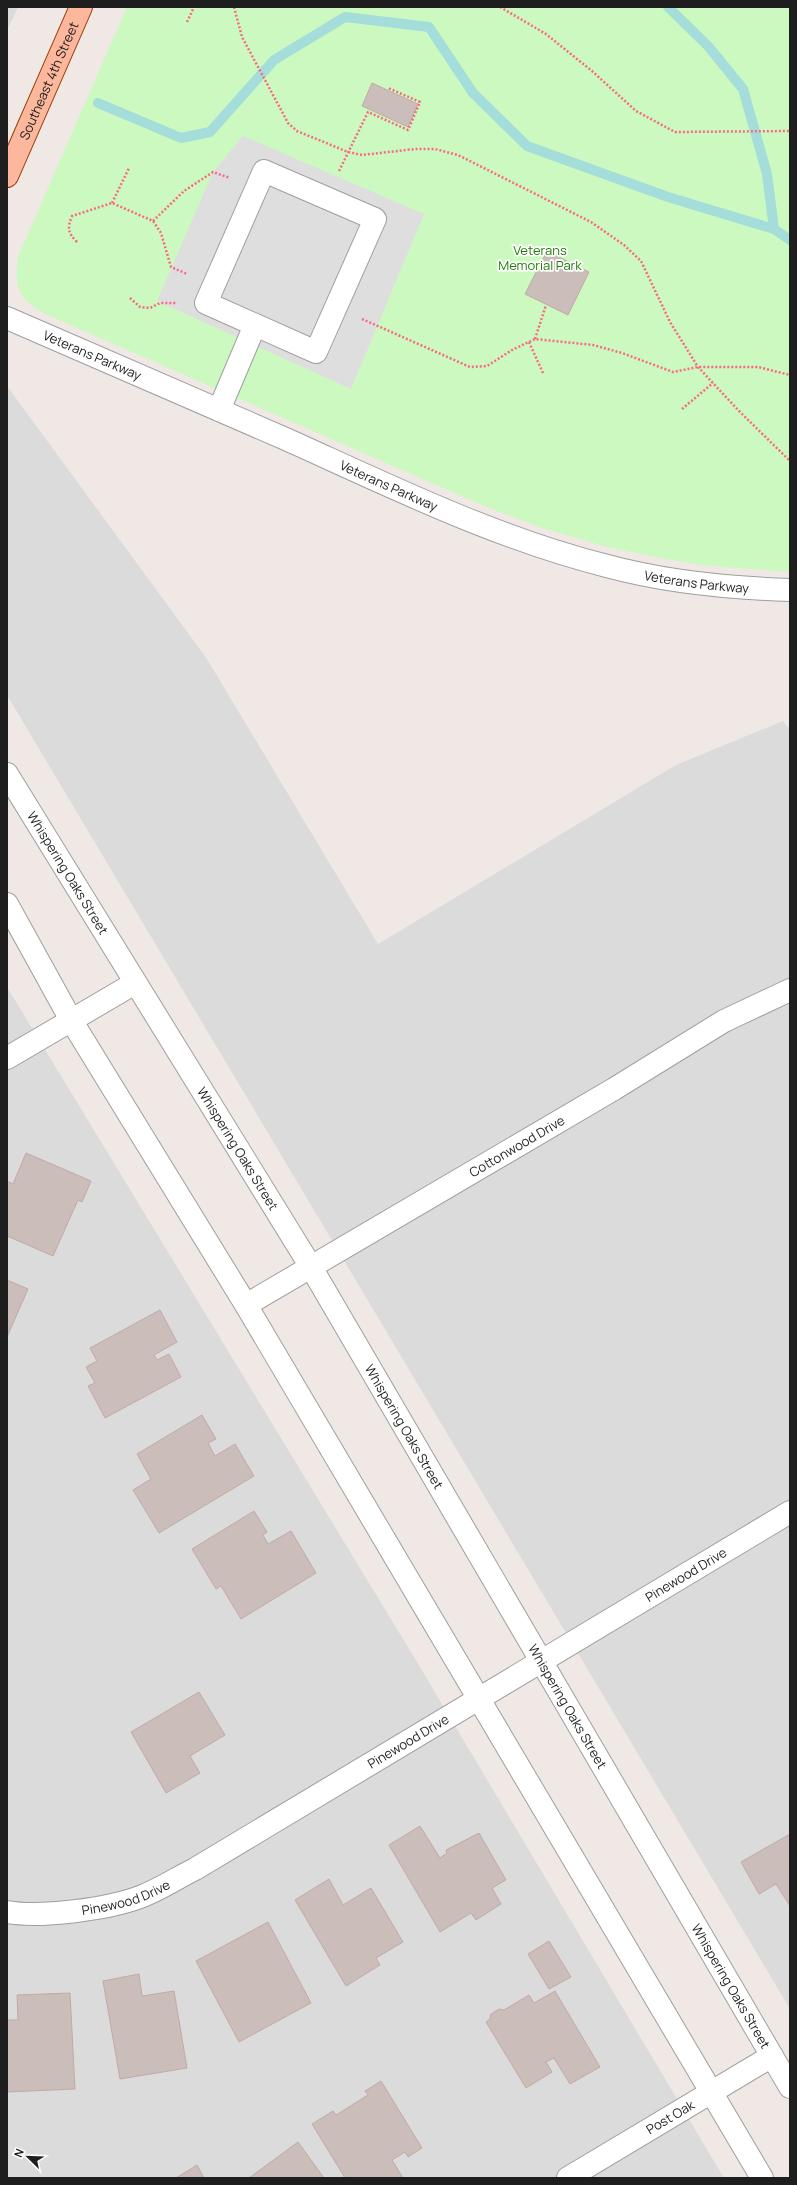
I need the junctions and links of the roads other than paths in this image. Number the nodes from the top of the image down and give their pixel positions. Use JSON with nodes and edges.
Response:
{"nodes":[{"id":1,"x":81,"y":7,"type":"edge"},
{"id":2,"x":7,"y":176,"type":"edge"},
{"id":3,"x":7,"y":318,"type":"edge"},
{"id":4,"x":255,"y":324,"type":"junction"},
{"id":5,"x":219,"y":410,"type":"junction"},
{"id":6,"x":790,"y":590,"type":"edge"},
{"id":7,"x":7,"y":774,"type":"edge"},
{"id":8,"x":7,"y":904,"type":"edge"},
{"id":9,"x":135,"y":983,"type":"junction"},
{"id":10,"x":790,"y":990,"type":"edge"},
{"id":11,"x":71,"y":1020,"type":"junction"},
{"id":12,"x":7,"y":1058,"type":"edge"},
{"id":13,"x":311,"y":1267,"type":"junction"},
{"id":14,"x":246,"y":1305,"type":"junction"},
{"id":15,"x":790,"y":1512,"type":"edge"},
{"id":16,"x":540,"y":1661,"type":"junction"},
{"id":17,"x":478,"y":1698,"type":"junction"},
{"id":18,"x":7,"y":1912,"type":"edge"},
{"id":19,"x":772,"y":2056,"type":"junction"},
{"id":20,"x":790,"y":2087,"type":"edge"},
{"id":21,"x":711,"y":2093,"type":"junction"},
{"id":22,"x":568,"y":2178,"type":"edge"},
{"id":23,"x":762,"y":2178,"type":"edge"}],
"edges":[{"from":1,"to":2,"type":"main road","name":"Southeast 4th Street"},
{"from":3,"to":5,"type":"street","name":"Veterans Parkway"},
{"from":4,"to":4,"type":"street"},
{"from":4,"to":5,"type":"street"},
{"from":5,"to":6,"type":"street","name":"Veterans Parkway"},
{"from":7,"to":9,"type":"street","name":"Whispering Oaks Street"},
{"from":8,"to":11,"type":"street"},
{"from":9,"to":11,"type":"street"},
{"from":9,"to":13,"type":"street","name":"Whispering Oaks Street"},
{"from":10,"to":13,"type":"street","name":"Cottonwood Drive"},
{"from":11,"to":12,"type":"street"},
{"from":11,"to":14,"type":"street"},
{"from":13,"to":14,"type":"street","name":"Cottonwood Drive"},
{"from":13,"to":16,"type":"street","name":"Whispering Oaks Street"},
{"from":14,"to":17,"type":"street"},
{"from":15,"to":16,"type":"street","name":"Pinewood Drive"},
{"from":16,"to":17,"type":"street","name":"Pinewood Drive"},
{"from":16,"to":19,"type":"street","name":"Whispering Oaks Street"},
{"from":17,"to":18,"type":"street","name":"Pinewood Drive"},
{"from":17,"to":21,"type":"street"},
{"from":19,"to":20,"type":"street","name":"Whispering Oaks Street"},
{"from":19,"to":21,"type":"street","name":"Post Oak"},
{"from":21,"to":22,"type":"street","name":"Post Oak"},
{"from":21,"to":23,"type":"street"}]}
